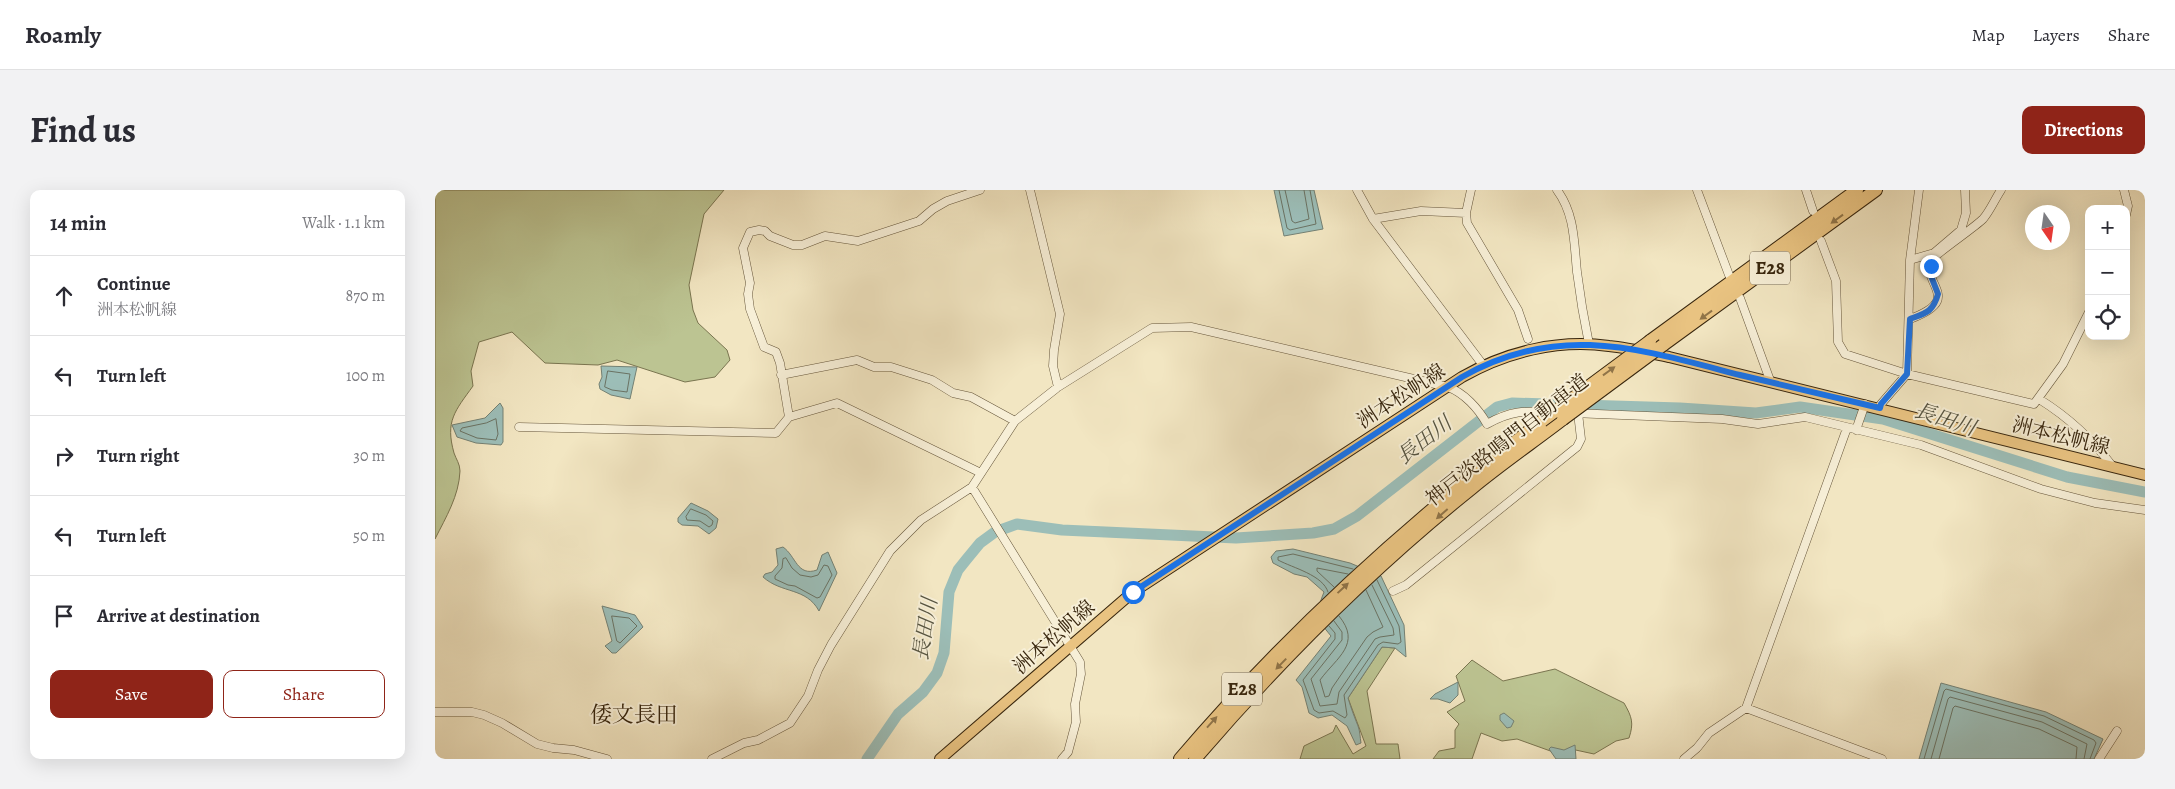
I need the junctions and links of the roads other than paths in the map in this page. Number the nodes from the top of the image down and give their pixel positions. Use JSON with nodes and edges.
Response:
{"nodes":[{"id":1,"x":980,"y":190,"type":"edge"},
{"id":2,"x":1030,"y":190,"type":"edge"},
{"id":3,"x":1357,"y":190,"type":"edge"},
{"id":4,"x":1471,"y":190,"type":"edge"},
{"id":5,"x":1557,"y":190,"type":"edge"},
{"id":6,"x":1697,"y":190,"type":"edge"},
{"id":7,"x":1806,"y":190,"type":"edge"},
{"id":8,"x":1857,"y":190,"type":"edge"},
{"id":9,"x":1876,"y":190,"type":"edge"},
{"id":10,"x":1919,"y":190,"type":"edge"},
{"id":11,"x":1965,"y":190,"type":"edge"},
{"id":12,"x":2001,"y":190,"type":"edge"},
{"id":13,"x":2124,"y":190,"type":"edge"},
{"id":14,"x":2128,"y":205,"type":"edge"},
{"id":15,"x":1813,"y":211,"type":"dead end"},
{"id":16,"x":1466,"y":213,"type":"junction"},
{"id":17,"x":1373,"y":219,"type":"junction"},
{"id":18,"x":1821,"y":241,"type":"dead end"},
{"id":19,"x":1910,"y":260,"type":"junction"},
{"id":20,"x":1729,"y":275,"type":"dead end"},
{"id":21,"x":1740,"y":298,"type":"dead end"},
{"id":22,"x":1910,"y":319,"type":"junction"},
{"id":23,"x":2085,"y":320,"type":"edge"},
{"id":24,"x":1528,"y":339,"type":"dead end"},
{"id":25,"x":1589,"y":344,"type":"junction"},
{"id":26,"x":1483,"y":365,"type":"junction"},
{"id":27,"x":1907,"y":374,"type":"junction"},
{"id":28,"x":781,"y":375,"type":"junction"},
{"id":29,"x":1771,"y":382,"type":"junction"},
{"id":30,"x":1058,"y":387,"type":"junction"},
{"id":31,"x":1448,"y":387,"type":"junction"},
{"id":32,"x":2039,"y":399,"type":"junction"},
{"id":33,"x":1865,"y":404,"type":"junction"},
{"id":34,"x":1880,"y":408,"type":"junction"},
{"id":35,"x":1578,"y":413,"type":"junction"},
{"id":36,"x":789,"y":417,"type":"junction"},
{"id":37,"x":1015,"y":421,"type":"junction"},
{"id":38,"x":519,"y":427,"type":"dead end"},
{"id":39,"x":1847,"y":428,"type":"junction"},
{"id":40,"x":1855,"y":430,"type":"junction"},
{"id":41,"x":2113,"y":468,"type":"junction"},
{"id":42,"x":981,"y":473,"type":"junction"},
{"id":43,"x":2145,"y":475,"type":"edge"},
{"id":44,"x":972,"y":486,"type":"junction"},
{"id":45,"x":2145,"y":510,"type":"edge"},
{"id":46,"x":1384,"y":556,"type":"junction"},
{"id":47,"x":1393,"y":592,"type":"dead end"},
{"id":48,"x":1311,"y":625,"type":"junction"},
{"id":49,"x":1070,"y":646,"type":"junction"},
{"id":50,"x":1746,"y":708,"type":"junction"},
{"id":51,"x":435,"y":712,"type":"edge"},
{"id":52,"x":2117,"y":731,"type":"dead end"},
{"id":53,"x":607,"y":759,"type":"edge"},
{"id":54,"x":712,"y":759,"type":"edge"},
{"id":55,"x":940,"y":759,"type":"edge"},
{"id":56,"x":1062,"y":759,"type":"edge"},
{"id":57,"x":1180,"y":759,"type":"edge"},
{"id":58,"x":1195,"y":759,"type":"edge"},
{"id":59,"x":1684,"y":759,"type":"edge"},
{"id":60,"x":1883,"y":759,"type":"edge"},
{"id":61,"x":2099,"y":759,"type":"edge"}],
"edges":[{"from":1,"to":28,"type":"street"},
{"from":2,"to":30,"type":"street"},
{"from":3,"to":17,"type":"street"},
{"from":4,"to":16,"type":"street"},
{"from":5,"to":25,"type":"street"},
{"from":6,"to":20,"type":"street"},
{"from":7,"to":15,"type":"street"},
{"from":46,"to":8,"type":"highway","name":"神戸淡路鳴門自動車道","number":"E28","one_way":true,"bridge":true},
{"from":9,"to":46,"type":"highway","name":"神戸淡路鳴門自動車道","number":"E28","one_way":true,"bridge":true},
{"from":10,"to":19,"type":"street"},
{"from":11,"to":19,"type":"street"},
{"from":12,"to":22,"type":"street"},
{"from":13,"to":14,"type":"street"},
{"from":16,"to":17,"type":"street"},
{"from":16,"to":24,"type":"street"},
{"from":17,"to":26,"type":"street"},
{"from":18,"to":27,"type":"street"},
{"from":19,"to":22,"type":"street"},
{"from":21,"to":29,"type":"street"},
{"from":22,"to":27,"type":"street"},
{"from":23,"to":32,"type":"street"},
{"from":25,"to":26,"type":"main road","name":"洲本松帆線"},
{"from":25,"to":29,"type":"main road","name":"洲本松帆線"},
{"from":26,"to":31,"type":"main road","name":"洲本松帆線"},
{"from":27,"to":32,"type":"street"},
{"from":27,"to":34,"type":"street"},
{"from":28,"to":36,"type":"street"},
{"from":28,"to":37,"type":"street"},
{"from":29,"to":33,"type":"main road","name":"洲本松帆線"},
{"from":30,"to":31,"type":"street"},
{"from":30,"to":37,"type":"street"},
{"from":31,"to":35,"type":"street"},
{"from":31,"to":49,"type":"main road","name":"洲本松帆線"},
{"from":32,"to":41,"type":"street"},
{"from":33,"to":34,"type":"main road","name":"洲本松帆線"},
{"from":33,"to":40,"type":"street"},
{"from":34,"to":41,"type":"main road","name":"洲本松帆線"},
{"from":35,"to":39,"type":"street"},
{"from":35,"to":47,"type":"street"},
{"from":36,"to":38,"type":"street"},
{"from":36,"to":42,"type":"street"},
{"from":37,"to":42,"type":"street"},
{"from":39,"to":40,"type":"street"},
{"from":39,"to":50,"type":"street"},
{"from":40,"to":45,"type":"street"},
{"from":41,"to":43,"type":"main road","name":"洲本松帆線"},
{"from":42,"to":44,"type":"street"},
{"from":44,"to":49,"type":"street"},
{"from":44,"to":54,"type":"street"},
{"from":46,"to":48,"type":"highway","name":"神戸淡路鳴門自動車道","number":"E28"},
{"from":57,"to":48,"type":"highway","name":"神戸淡路鳴門自動車道","number":"E28","one_way":true},
{"from":48,"to":58,"type":"highway","name":"神戸淡路鳴門自動車道","number":"E28","one_way":true},
{"from":49,"to":55,"type":"main road","name":"洲本松帆線"},
{"from":49,"to":56,"type":"street"},
{"from":50,"to":59,"type":"street"},
{"from":50,"to":60,"type":"street"},
{"from":51,"to":53,"type":"street"},
{"from":52,"to":61,"type":"street"}]}
